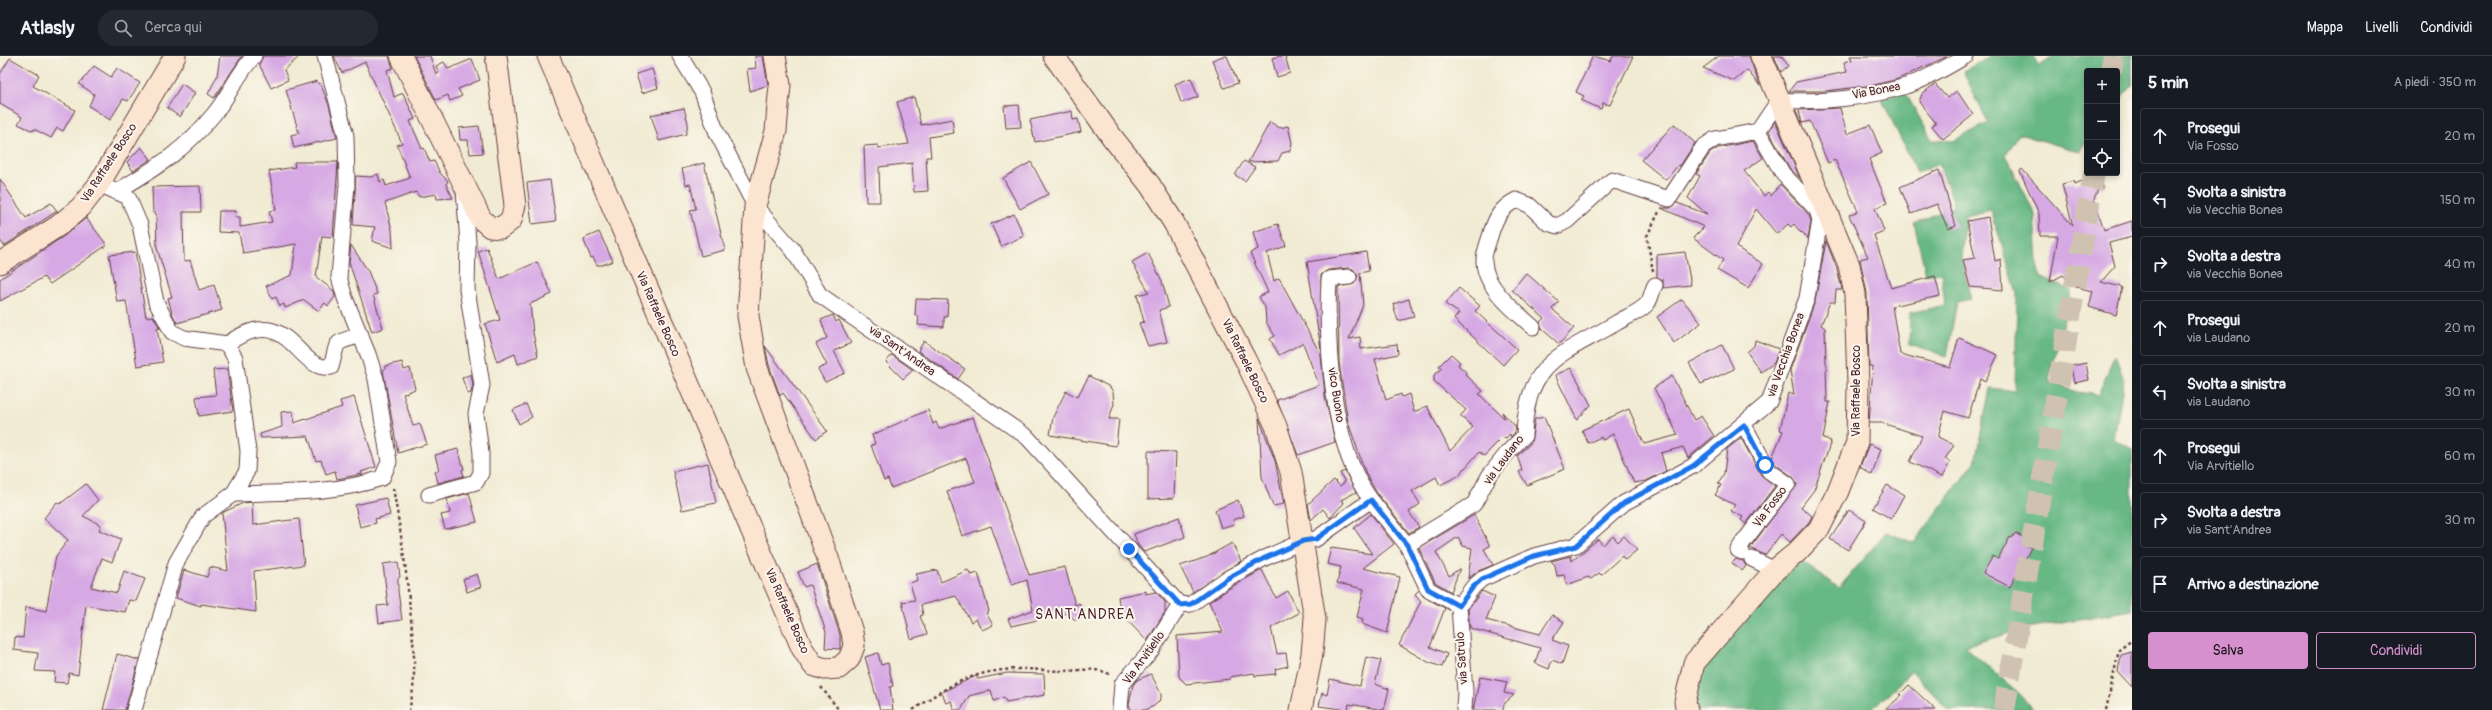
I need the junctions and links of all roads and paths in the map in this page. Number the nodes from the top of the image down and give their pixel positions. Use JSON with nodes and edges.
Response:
{"nodes":[{"id":1,"x":175,"y":56,"type":"edge"},
{"id":2,"x":254,"y":56,"type":"edge"},
{"id":3,"x":325,"y":56,"type":"edge"},
{"id":4,"x":401,"y":56,"type":"edge"},
{"id":5,"x":496,"y":56,"type":"edge"},
{"id":6,"x":548,"y":56,"type":"edge"},
{"id":7,"x":680,"y":56,"type":"edge"},
{"id":8,"x":775,"y":56,"type":"edge"},
{"id":9,"x":1054,"y":56,"type":"edge"},
{"id":10,"x":1761,"y":56,"type":"edge"},
{"id":11,"x":1966,"y":56,"type":"edge"},
{"id":12,"x":1779,"y":100,"type":"junction"},
{"id":13,"x":1758,"y":131,"type":"junction"},
{"id":14,"x":463,"y":183,"type":"junction"},
{"id":15,"x":107,"y":188,"type":"junction"},
{"id":16,"x":1669,"y":199,"type":"junction"},
{"id":17,"x":755,"y":206,"type":"junction"},
{"id":18,"x":0,"y":262,"type":"edge"},
{"id":19,"x":1349,"y":277,"type":"dead end"},
{"id":20,"x":1655,"y":284,"type":"joint"},
{"id":21,"x":1533,"y":327,"type":"dead end"},
{"id":22,"x":359,"y":330,"type":"junction"},
{"id":23,"x":227,"y":344,"type":"junction"},
{"id":24,"x":1744,"y":425,"type":"junction"},
{"id":25,"x":389,"y":462,"type":"junction"},
{"id":26,"x":233,"y":494,"type":"junction"},
{"id":27,"x":429,"y":495,"type":"dead end"},
{"id":28,"x":1371,"y":500,"type":"junction"},
{"id":29,"x":1303,"y":541,"type":"junction"},
{"id":30,"x":1407,"y":545,"type":"junction"},
{"id":31,"x":1775,"y":570,"type":"junction"},
{"id":32,"x":1180,"y":605,"type":"junction"},
{"id":33,"x":1459,"y":606,"type":"junction"},
{"id":34,"x":2132,"y":640,"type":"edge"},
{"id":35,"x":826,"y":669,"type":"junction"},
{"id":36,"x":1122,"y":684,"type":"junction"},
{"id":37,"x":1691,"y":707,"type":"edge"},
{"id":38,"x":134,"y":710,"type":"edge"},
{"id":39,"x":409,"y":710,"type":"edge"},
{"id":40,"x":839,"y":710,"type":"edge"},
{"id":41,"x":913,"y":710,"type":"edge"},
{"id":42,"x":1120,"y":710,"type":"edge"},
{"id":43,"x":1301,"y":710,"type":"edge"},
{"id":44,"x":1464,"y":710,"type":"edge"},
{"id":45,"x":2106,"y":710,"type":"edge"}],
"edges":[{"from":1,"to":15,"type":"street","name":"Via Raffaele Bosco"},
{"from":2,"to":15,"type":"street"},
{"from":3,"to":22,"type":"street"},
{"from":4,"to":14,"type":"street"},
{"from":5,"to":14,"type":"street"},
{"from":6,"to":35,"type":"street","name":"Via Raffaele Bosco"},
{"from":7,"to":17,"type":"street","name":"via Sant'Andrea"},
{"from":8,"to":17,"type":"street"},
{"from":9,"to":29,"type":"street","name":"Via Raffaele Bosco"},
{"from":10,"to":12,"type":"street","name":"Via Raffaele Bosco"},
{"from":11,"to":12,"type":"street","name":"Via Bonea"},
{"from":12,"to":13,"type":"street"},
{"from":12,"to":31,"type":"street","name":"Via Raffaele Bosco"},
{"from":13,"to":16,"type":"street"},
{"from":13,"to":24,"type":"street","name":"via Vecchia Bonea"},
{"from":14,"to":27,"type":"street"},
{"from":15,"to":18,"type":"street","name":"Via Raffaele Bosco"},
{"from":15,"to":23,"type":"street"},
{"from":16,"to":20,"type":"path"},
{"from":16,"to":21,"type":"street"},
{"from":17,"to":32,"type":"street","name":"via Sant'Andrea"},
{"from":17,"to":35,"type":"street"},
{"from":19,"to":28,"type":"street","name":"vico Buono"},
{"from":20,"to":30,"type":"street","name":"via Laudano"},
{"from":22,"to":23,"type":"street"},
{"from":22,"to":25,"type":"street"},
{"from":23,"to":26,"type":"street"},
{"from":24,"to":31,"type":"street","name":"Via Fosso"},
{"from":24,"to":33,"type":"street","name":"via Vecchia Bonea"},
{"from":25,"to":26,"type":"street"},
{"from":25,"to":39,"type":"path"},
{"from":26,"to":38,"type":"street"},
{"from":28,"to":29,"type":"street"},
{"from":28,"to":30,"type":"street"},
{"from":29,"to":32,"type":"street"},
{"from":29,"to":43,"type":"street","name":"Via Raffaele Bosco"},
{"from":30,"to":33,"type":"street"},
{"from":31,"to":37,"type":"street","name":"Via Raffaele Bosco"},
{"from":32,"to":36,"type":"street","name":"Via Arvitiello"},
{"from":33,"to":44,"type":"street","name":"via Satrulo"},
{"from":34,"to":45,"type":"path"},
{"from":35,"to":40,"type":"path"},
{"from":36,"to":41,"type":"path"},
{"from":36,"to":42,"type":"street","name":"Via Arvitiello"}]}
